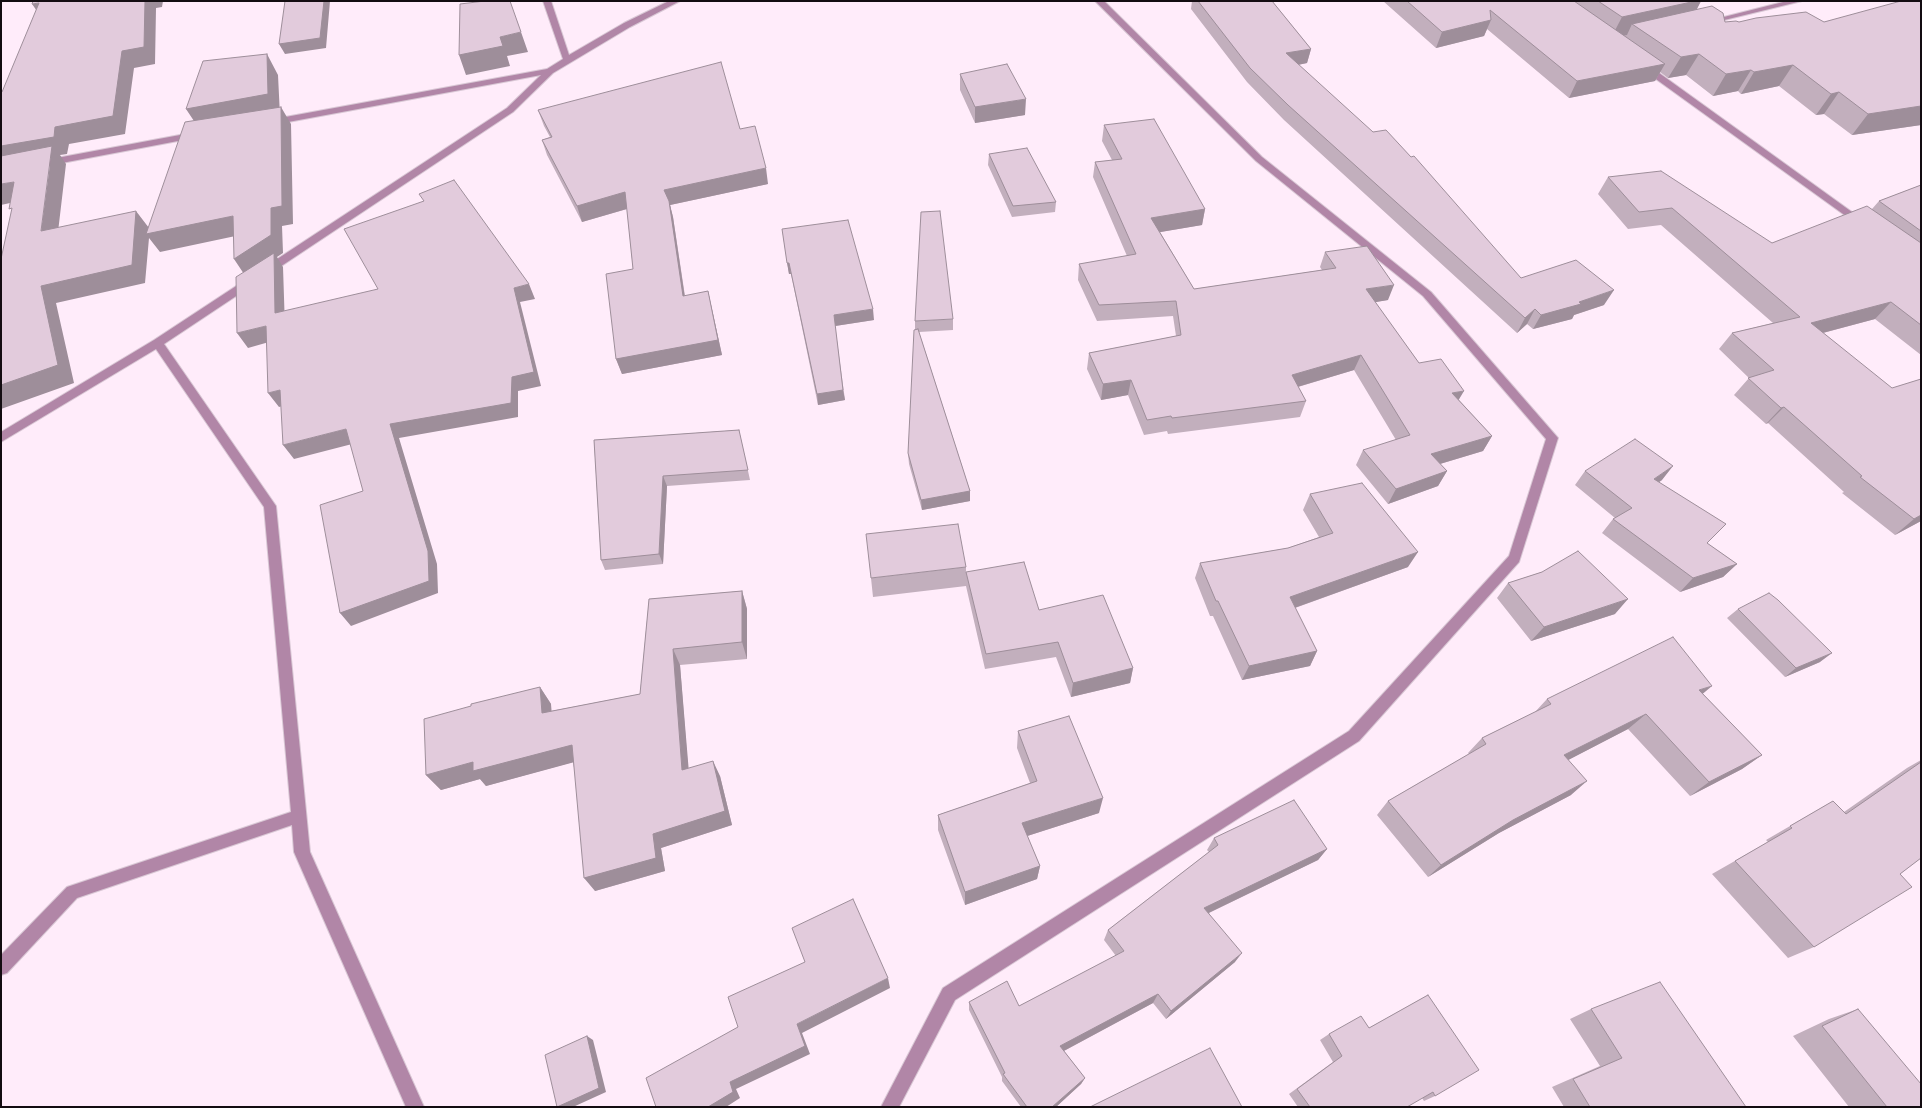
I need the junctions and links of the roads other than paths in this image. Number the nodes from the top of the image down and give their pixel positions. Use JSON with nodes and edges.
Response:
{"nodes":[{"id":1,"x":547,"y":1,"type":"edge"},
{"id":2,"x":676,"y":1,"type":"edge"},
{"id":3,"x":1100,"y":1,"type":"edge"},
{"id":4,"x":1798,"y":1,"type":"edge"},
{"id":5,"x":1695,"y":24,"type":"edge"},
{"id":6,"x":567,"y":60,"type":"junction"},
{"id":7,"x":1635,"y":60,"type":"edge"},
{"id":8,"x":550,"y":71,"type":"junction"},
{"id":9,"x":266,"y":123,"type":"edge"},
{"id":10,"x":207,"y":133,"type":"edge"},
{"id":11,"x":40,"y":164,"type":"edge"},
{"id":12,"x":1865,"y":226,"type":"edge"},
{"id":13,"x":158,"y":343,"type":"junction"},
{"id":14,"x":1,"y":438,"type":"edge"},
{"id":15,"x":299,"y":816,"type":"junction"},
{"id":16,"x":1,"y":967,"type":"edge"},
{"id":17,"x":415,"y":1107,"type":"edge"},
{"id":18,"x":890,"y":1107,"type":"edge"}],
"edges":[{"from":1,"to":6,"type":"street"},
{"from":2,"to":6,"type":"street"},
{"from":3,"to":18,"type":"street"},
{"from":4,"to":5,"type":"street"},
{"from":6,"to":8,"type":"street"},
{"from":7,"to":12,"type":"street"},
{"from":8,"to":9,"type":"street"},
{"from":8,"to":13,"type":"street"},
{"from":10,"to":11,"type":"street"},
{"from":13,"to":14,"type":"street"},
{"from":13,"to":15,"type":"street"},
{"from":15,"to":16,"type":"street"},
{"from":15,"to":17,"type":"street"}]}
